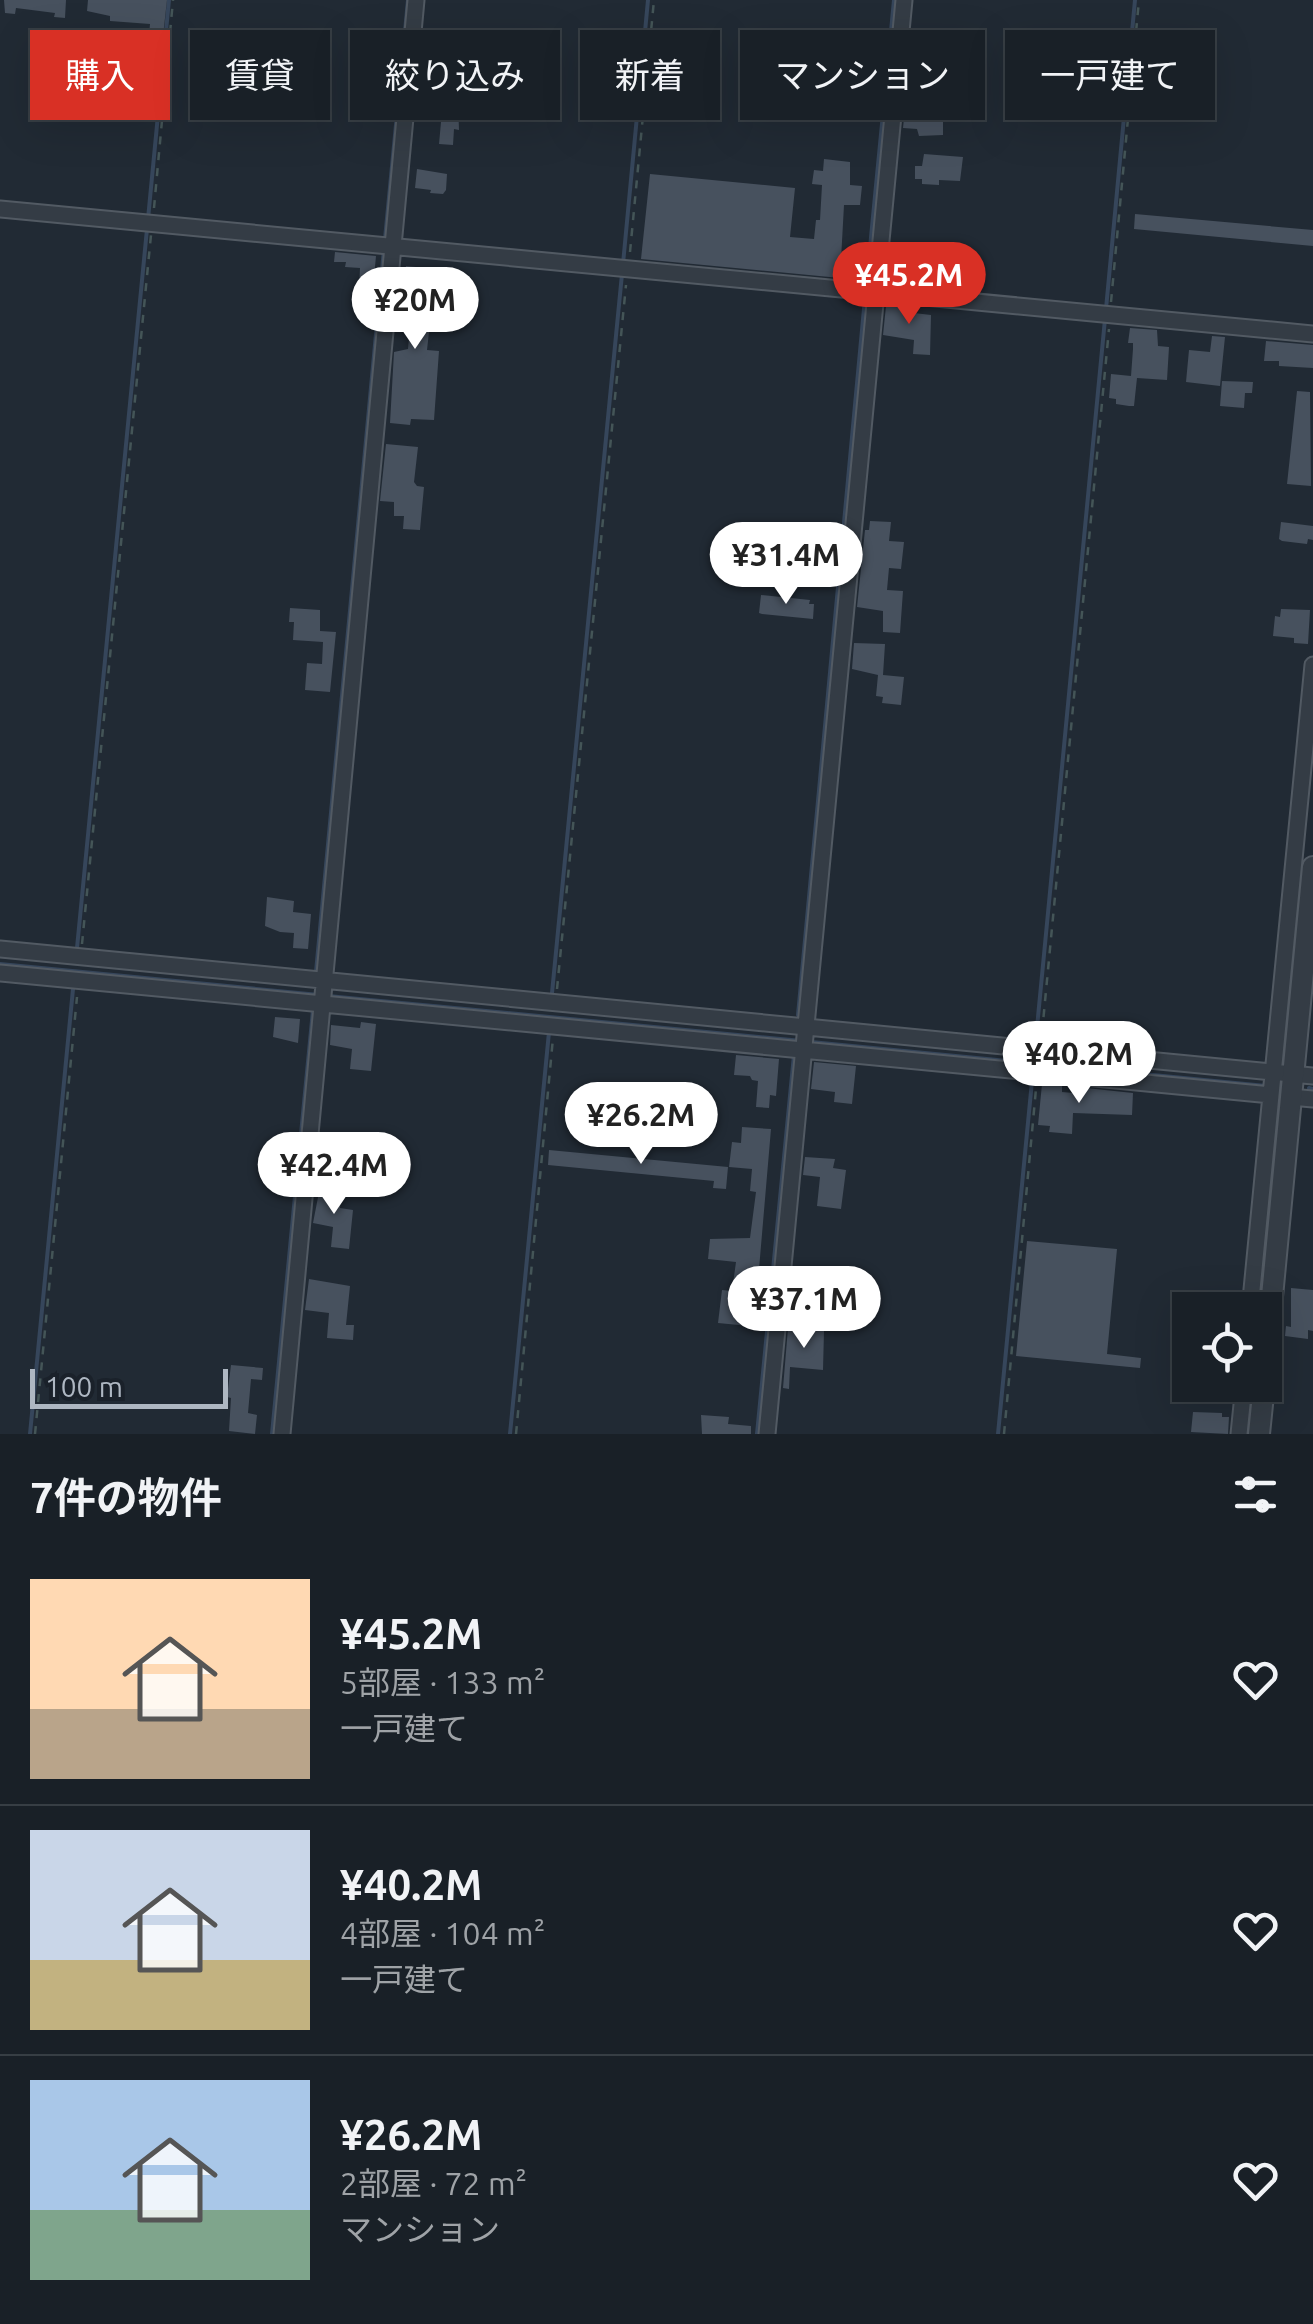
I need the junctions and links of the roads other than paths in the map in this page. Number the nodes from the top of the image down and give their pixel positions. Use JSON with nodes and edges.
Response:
{"nodes":[{"id":1,"x":416,"y":0,"type":"edge"},
{"id":2,"x":904,"y":0,"type":"edge"},
{"id":3,"x":0,"y":209,"type":"edge"},
{"id":4,"x":388,"y":245,"type":"junction"},
{"id":5,"x":869,"y":292,"type":"junction"},
{"id":6,"x":1313,"y":334,"type":"edge"},
{"id":7,"x":1313,"y":664,"type":"edge"},
{"id":8,"x":1313,"y":866,"type":"edge"},
{"id":9,"x":0,"y":949,"type":"edge"},
{"id":10,"x":81,"y":970,"type":"junction"},
{"id":11,"x":0,"y":973,"type":"edge"},
{"id":12,"x":322,"y":994,"type":"junction"},
{"id":13,"x":554,"y":1017,"type":"junction"},
{"id":14,"x":801,"y":1043,"type":"junction"},
{"id":15,"x":1041,"y":1062,"type":"junction"},
{"id":16,"x":1293,"y":1073,"type":"edge"},
{"id":17,"x":1281,"y":1096,"type":"junction"},
{"id":18,"x":1313,"y":1099,"type":"edge"},
{"id":19,"x":1253,"y":1292,"type":"edge"},
{"id":20,"x":1270,"y":1292,"type":"edge"},
{"id":21,"x":1242,"y":1402,"type":"edge"},
{"id":22,"x":1262,"y":1402,"type":"edge"},
{"id":23,"x":282,"y":1434,"type":"edge"},
{"id":24,"x":767,"y":1434,"type":"edge"},
{"id":25,"x":1239,"y":1434,"type":"edge"},
{"id":26,"x":1259,"y":1434,"type":"edge"}],
"edges":[{"from":1,"to":4,"type":"street"},
{"from":2,"to":5,"type":"street"},
{"from":3,"to":4,"type":"street"},
{"from":4,"to":5,"type":"street"},
{"from":4,"to":12,"type":"street"},
{"from":5,"to":6,"type":"street"},
{"from":5,"to":14,"type":"street"},
{"from":7,"to":16,"type":"street"},
{"from":8,"to":16,"type":"street"},
{"from":9,"to":10,"type":"street"},
{"from":10,"to":11,"type":"street"},
{"from":10,"to":12,"type":"street"},
{"from":10,"to":12,"type":"street"},
{"from":12,"to":13,"type":"street"},
{"from":12,"to":13,"type":"street"},
{"from":12,"to":23,"type":"street"},
{"from":13,"to":14,"type":"street"},
{"from":13,"to":14,"type":"street"},
{"from":14,"to":15,"type":"street"},
{"from":14,"to":24,"type":"street"},
{"from":15,"to":16,"type":"street"},
{"from":15,"to":17,"type":"street"},
{"from":16,"to":17,"type":"street"},
{"from":17,"to":18,"type":"street"},
{"from":17,"to":19,"type":"street"},
{"from":17,"to":20,"type":"street"},
{"from":21,"to":25,"type":"street"},
{"from":22,"to":26,"type":"street"}]}
